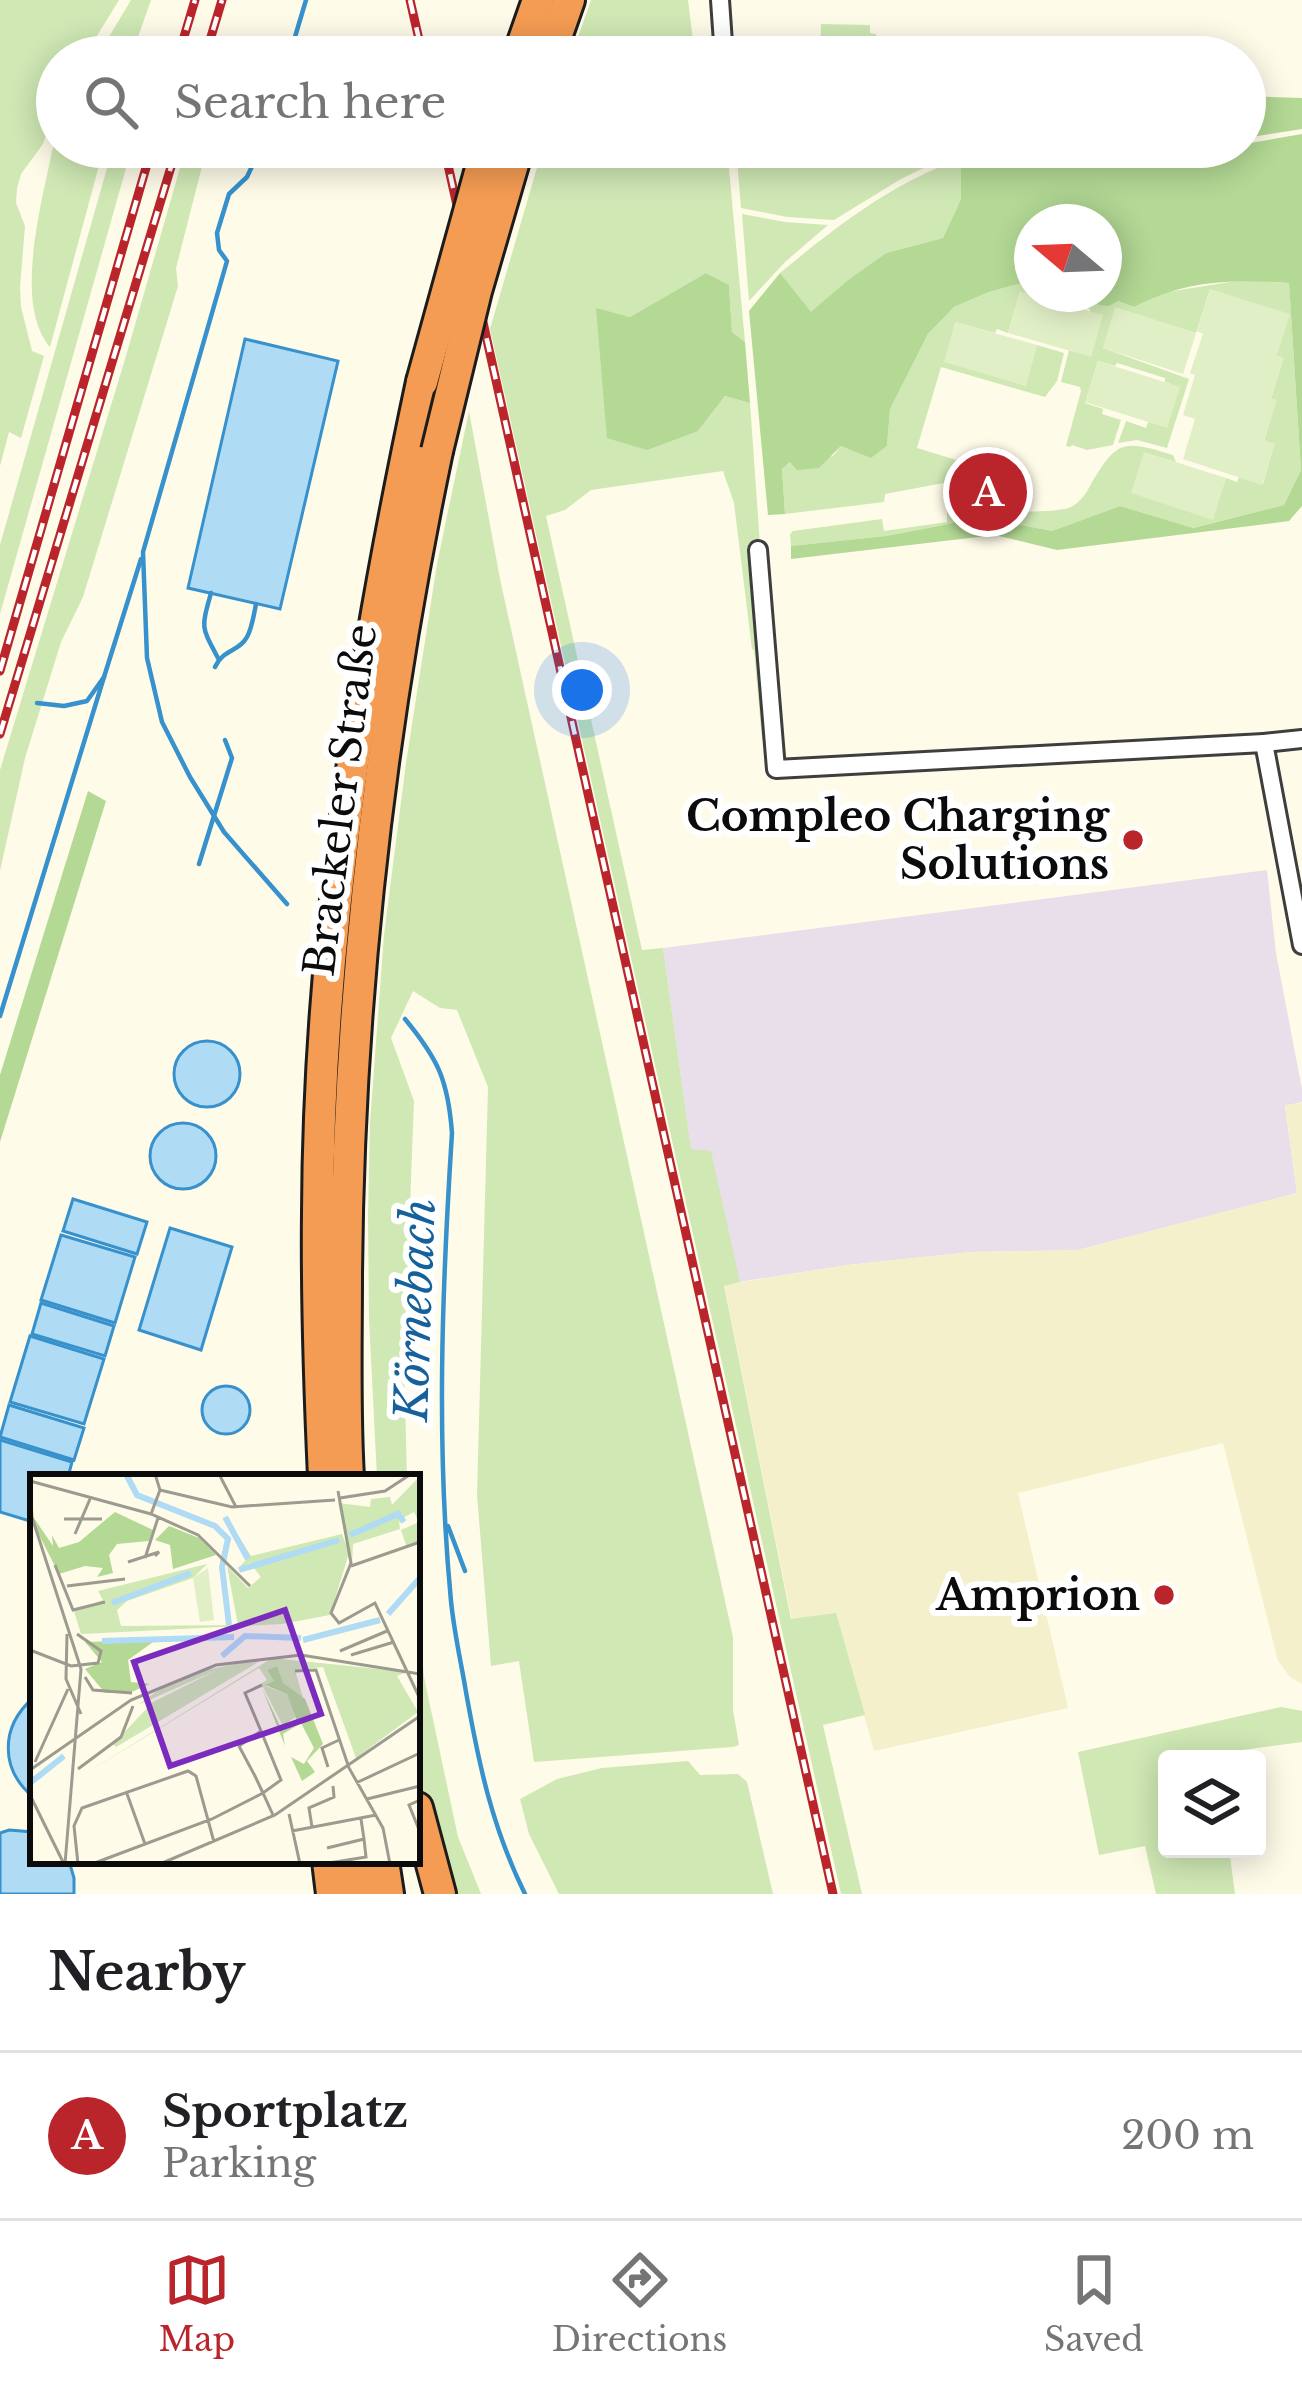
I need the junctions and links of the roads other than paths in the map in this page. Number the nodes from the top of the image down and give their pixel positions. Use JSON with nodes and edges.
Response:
{"nodes":[{"id":1,"x":538,"y":0,"type":"edge"},
{"id":2,"x":569,"y":0,"type":"edge"},
{"id":3,"x":719,"y":0,"type":"edge"},
{"id":4,"x":525,"y":36,"type":"edge"},
{"id":5,"x":556,"y":36,"type":"edge"},
{"id":6,"x":722,"y":36,"type":"edge"},
{"id":7,"x":481,"y":168,"type":"edge"},
{"id":8,"x":512,"y":168,"type":"edge"},
{"id":9,"x":758,"y":550,"type":"dead end"},
{"id":10,"x":1302,"y":739,"type":"edge"},
{"id":11,"x":1264,"y":743,"type":"junction"},
{"id":12,"x":1302,"y":945,"type":"edge"},
{"id":13,"x":346,"y":1309,"type":"junction"},
{"id":14,"x":321,"y":1379,"type":"junction"},
{"id":15,"x":311,"y":1474,"type":"edge"},
{"id":16,"x":324,"y":1474,"type":"edge"},
{"id":17,"x":348,"y":1474,"type":"edge"},
{"id":18,"x":365,"y":1474,"type":"edge"},
{"id":19,"x":420,"y":1819,"type":"edge"},
{"id":20,"x":328,"y":1864,"type":"edge"},
{"id":21,"x":356,"y":1864,"type":"edge"},
{"id":22,"x":383,"y":1864,"type":"edge"},
{"id":23,"x":332,"y":1894,"type":"edge"},
{"id":24,"x":360,"y":1894,"type":"edge"},
{"id":25,"x":388,"y":1894,"type":"edge"},
{"id":26,"x":440,"y":1894,"type":"edge"}],
"edges":[{"from":1,"to":4,"type":"highway"},
{"from":2,"to":5,"type":"highway"},
{"from":3,"to":6,"type":"street"},
{"from":7,"to":14,"type":"highway","name":"Brackeler Straße","bridge":true},
{"from":8,"to":13,"type":"highway","name":"Brackeler Straße","bridge":true},
{"from":9,"to":11,"type":"street"},
{"from":10,"to":11,"type":"street"},
{"from":11,"to":12,"type":"street"},
{"from":13,"to":17,"type":"highway","name":"Brackeler Straße"},
{"from":13,"to":18,"type":"highway"},
{"from":14,"to":15,"type":"highway"},
{"from":14,"to":16,"type":"highway","name":"Brackeler Straße"},
{"from":19,"to":26,"type":"highway"},
{"from":20,"to":23,"type":"highway"},
{"from":21,"to":24,"type":"highway"},
{"from":22,"to":25,"type":"highway"}]}
